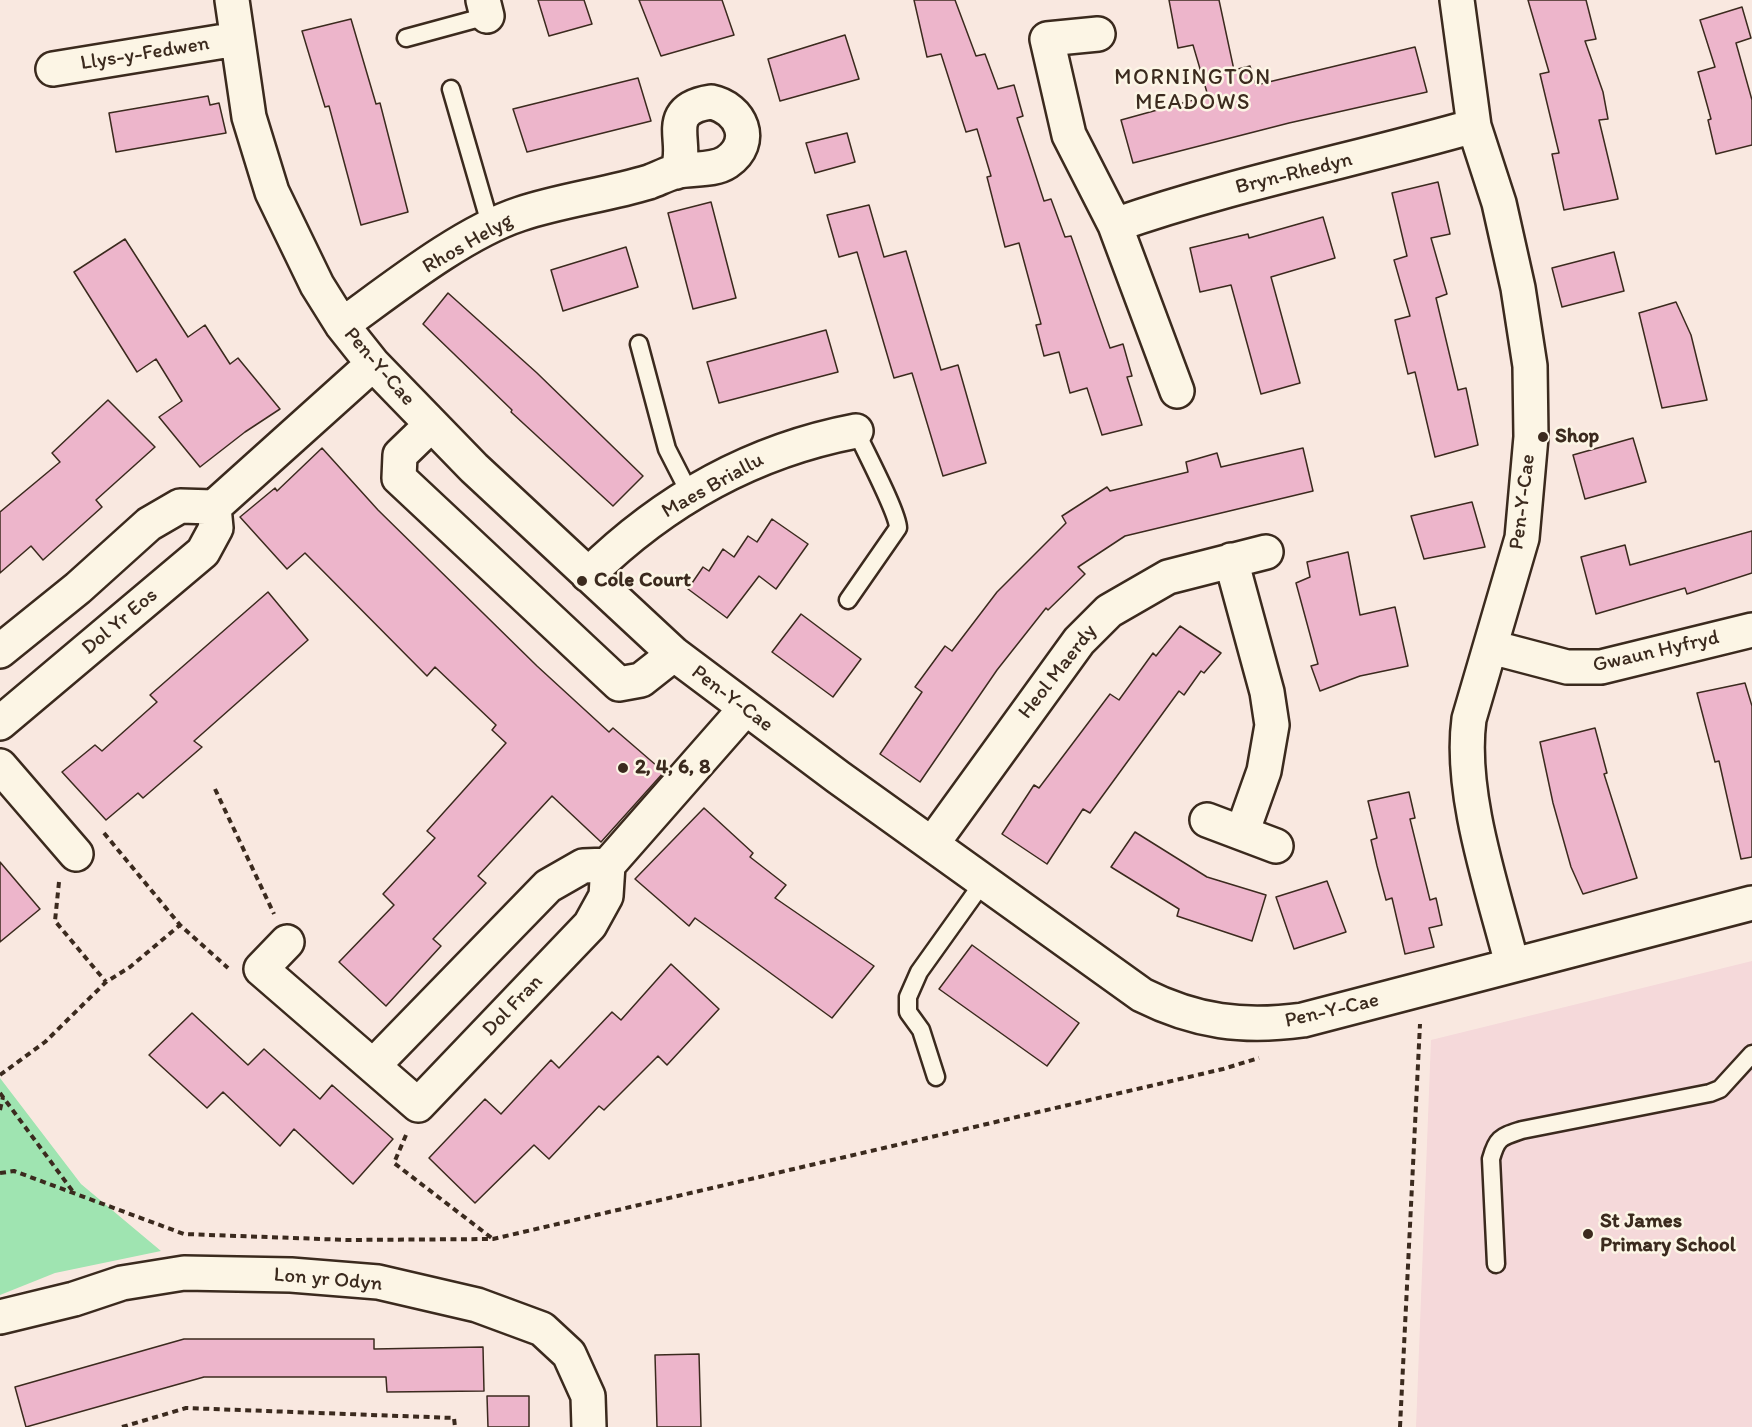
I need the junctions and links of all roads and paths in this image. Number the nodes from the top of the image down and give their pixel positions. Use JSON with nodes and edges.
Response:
{"nodes":[{"id":1,"x":232,"y":0,"type":"edge"},
{"id":2,"x":1457,"y":0,"type":"edge"},
{"id":3,"x":485,"y":8,"type":"edge"},
{"id":4,"x":1098,"y":34,"type":"dead end"},
{"id":5,"x":406,"y":38,"type":"dead end"},
{"id":6,"x":237,"y":39,"type":"junction"},
{"id":7,"x":53,"y":69,"type":"dead end"},
{"id":8,"x":451,"y":89,"type":"dead end"},
{"id":9,"x":1474,"y":126,"type":"junction"},
{"id":10,"x":676,"y":172,"type":"dead end"},
{"id":11,"x":1115,"y":225,"type":"junction"},
{"id":12,"x":491,"y":227,"type":"junction"},
{"id":13,"x":342,"y":325,"type":"junction"},
{"id":14,"x":639,"y":344,"type":"dead end"},
{"id":15,"x":373,"y":364,"type":"junction"},
{"id":16,"x":1178,"y":391,"type":"dead end"},
{"id":17,"x":430,"y":425,"type":"junction"},
{"id":18,"x":856,"y":431,"type":"joint"},
{"id":19,"x":690,"y":494,"type":"junction"},
{"id":20,"x":214,"y":507,"type":"junction"},
{"id":21,"x":1266,"y":552,"type":"dead end"},
{"id":22,"x":1231,"y":560,"type":"junction"},
{"id":23,"x":588,"y":575,"type":"junction"},
{"id":24,"x":848,"y":600,"type":"dead end"},
{"id":25,"x":1752,"y":630,"type":"edge"},
{"id":26,"x":1491,"y":647,"type":"junction"},
{"id":27,"x":0,"y":651,"type":"edge"},
{"id":28,"x":674,"y":654,"type":"junction"},
{"id":29,"x":745,"y":709,"type":"junction"},
{"id":30,"x":0,"y":723,"type":"edge"},
{"id":31,"x":0,"y":766,"type":"edge"},
{"id":32,"x":215,"y":789,"type":"dead end"},
{"id":33,"x":1207,"y":820,"type":"dead end"},
{"id":34,"x":1242,"y":833,"type":"junction"},
{"id":35,"x":932,"y":844,"type":"junction"},
{"id":36,"x":1276,"y":846,"type":"dead end"},
{"id":37,"x":73,"y":850,"type":"junction"},
{"id":38,"x":608,"y":865,"type":"junction"},
{"id":39,"x":984,"y":881,"type":"junction"},
{"id":40,"x":1752,"y":903,"type":"edge"},
{"id":41,"x":180,"y":925,"type":"junction"},
{"id":42,"x":287,"y":942,"type":"joint"},
{"id":43,"x":1512,"y":964,"type":"junction"},
{"id":44,"x":261,"y":969,"type":"junction"},
{"id":45,"x":106,"y":982,"type":"junction"},
{"id":46,"x":1409,"y":992,"type":"junction"},
{"id":47,"x":1752,"y":1054,"type":"edge"},
{"id":48,"x":1264,"y":1056,"type":"dead end"},
{"id":49,"x":373,"y":1066,"type":"junction"},
{"id":50,"x":0,"y":1075,"type":"edge"},
{"id":51,"x":936,"y":1077,"type":"dead end"},
{"id":52,"x":0,"y":1093,"type":"edge"},
{"id":53,"x":3,"y":1097,"type":"junction"},
{"id":54,"x":418,"y":1105,"type":"junction"},
{"id":55,"x":0,"y":1110,"type":"edge"},
{"id":56,"x":0,"y":1173,"type":"edge"},
{"id":57,"x":75,"y":1194,"type":"junction"},
{"id":58,"x":493,"y":1239,"type":"junction"},
{"id":59,"x":1496,"y":1264,"type":"dead end"},
{"id":60,"x":0,"y":1317,"type":"edge"},
{"id":61,"x":122,"y":1427,"type":"edge"},
{"id":62,"x":454,"y":1427,"type":"edge"},
{"id":63,"x":589,"y":1427,"type":"edge"},
{"id":64,"x":1401,"y":1427,"type":"edge"}],
"edges":[{"from":1,"to":6,"type":"street","name":"Pen-Y-Cae"},
{"from":2,"to":9,"type":"street","name":"Pen-Y-Cae"},
{"from":3,"to":5,"type":"lane"},
{"from":4,"to":11,"type":"street"},
{"from":6,"to":7,"type":"street","name":"Llys-y-Fedwen"},
{"from":6,"to":13,"type":"street","name":"Pen-Y-Cae"},
{"from":8,"to":12,"type":"lane"},
{"from":9,"to":11,"type":"street","name":"Bryn-Rhedyn"},
{"from":9,"to":26,"type":"street","name":"Pen-Y-Cae"},
{"from":10,"to":12,"type":"street","name":"Rhos Helyg"},
{"from":11,"to":16,"type":"street"},
{"from":12,"to":13,"type":"street","name":"Rhos Helyg"},
{"from":13,"to":15,"type":"street","name":"Pen-Y-Cae"},
{"from":14,"to":19,"type":"lane"},
{"from":15,"to":17,"type":"street","name":"Pen-Y-Cae"},
{"from":15,"to":20,"type":"street"},
{"from":17,"to":23,"type":"street","name":"Pen-Y-Cae"},
{"from":17,"to":28,"type":"street"},
{"from":18,"to":19,"type":"street","name":"Maes Briallu"},
{"from":18,"to":24,"type":"lane"},
{"from":19,"to":23,"type":"street","name":"Maes Briallu"},
{"from":20,"to":27,"type":"street"},
{"from":20,"to":30,"type":"street","name":"Dol Yr Eos"},
{"from":21,"to":22,"type":"street","name":"Heol Maerdy"},
{"from":22,"to":34,"type":"street"},
{"from":22,"to":35,"type":"street","name":"Heol Maerdy"},
{"from":23,"to":28,"type":"street","name":"Pen-Y-Cae"},
{"from":25,"to":26,"type":"street","name":"Gwaun Hyfryd"},
{"from":26,"to":43,"type":"street","name":"Pen-Y-Cae"},
{"from":28,"to":29,"type":"street","name":"Pen-Y-Cae"},
{"from":29,"to":35,"type":"street","name":"Pen-Y-Cae"},
{"from":29,"to":38,"type":"street"},
{"from":31,"to":37,"type":"street"},
{"from":32,"to":42,"type":"path"},
{"from":33,"to":34,"type":"street"},
{"from":34,"to":36,"type":"street"},
{"from":35,"to":39,"type":"street","name":"Pen-Y-Cae"},
{"from":37,"to":41,"type":"path"},
{"from":37,"to":45,"type":"path"},
{"from":38,"to":49,"type":"street"},
{"from":38,"to":54,"type":"street","name":"Dol Fran"},
{"from":39,"to":46,"type":"street","name":"Pen-Y-Cae"},
{"from":39,"to":51,"type":"lane"},
{"from":40,"to":43,"type":"street","name":"Pen-Y-Cae"},
{"from":41,"to":44,"type":"path"},
{"from":41,"to":45,"type":"path"},
{"from":42,"to":44,"type":"street"},
{"from":43,"to":46,"type":"street","name":"Pen-Y-Cae"},
{"from":44,"to":49,"type":"street"},
{"from":45,"to":50,"type":"path"},
{"from":46,"to":64,"type":"path"},
{"from":47,"to":59,"type":"lane"},
{"from":48,"to":58,"type":"path"},
{"from":49,"to":54,"type":"street"},
{"from":52,"to":53,"type":"path"},
{"from":53,"to":55,"type":"path"},
{"from":53,"to":57,"type":"path"},
{"from":54,"to":58,"type":"path"},
{"from":56,"to":57,"type":"path"},
{"from":57,"to":58,"type":"path"},
{"from":60,"to":63,"type":"street","name":"Lon yr Odyn"},
{"from":61,"to":62,"type":"path"}]}
